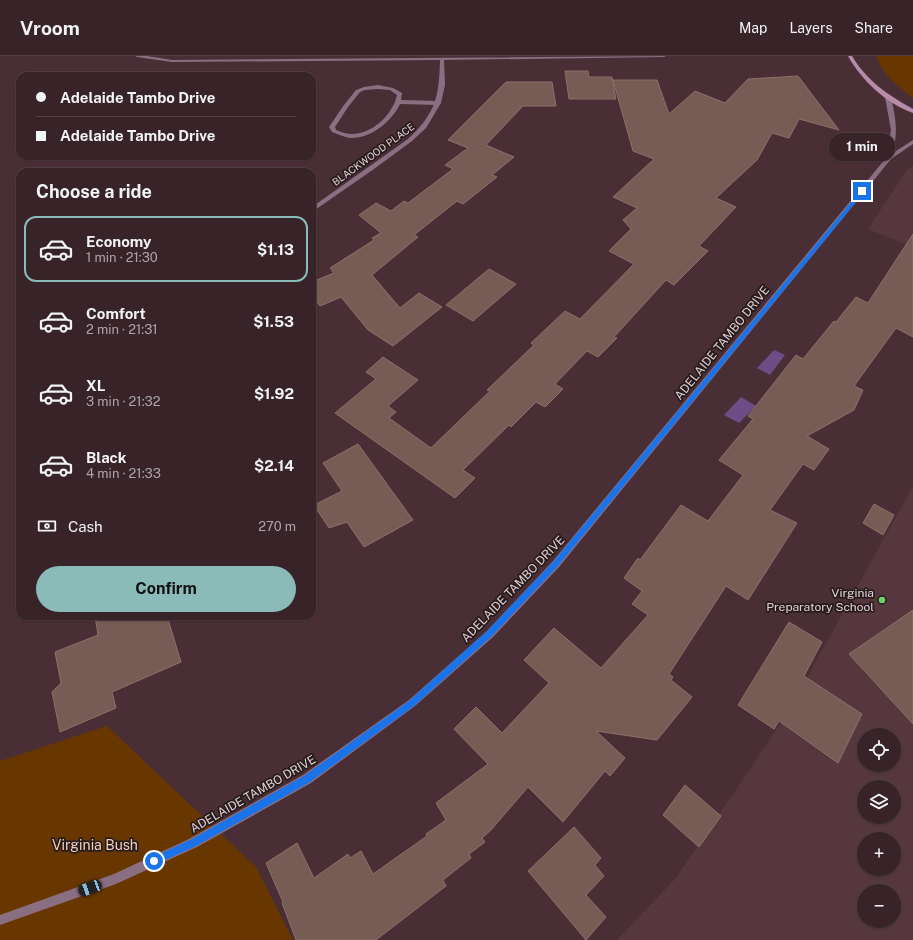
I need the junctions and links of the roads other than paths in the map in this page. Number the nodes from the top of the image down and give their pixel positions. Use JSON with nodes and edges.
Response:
{"nodes":[{"id":1,"x":137,"y":56,"type":"edge"},
{"id":2,"x":664,"y":56,"type":"edge"},
{"id":3,"x":850,"y":56,"type":"edge"},
{"id":4,"x":547,"y":57,"type":"edge"},
{"id":5,"x":442,"y":59,"type":"junction"},
{"id":6,"x":888,"y":97,"type":"junction"},
{"id":7,"x":399,"y":102,"type":"junction"},
{"id":8,"x":438,"y":103,"type":"junction"},
{"id":9,"x":913,"y":111,"type":"edge"},
{"id":10,"x":913,"y":142,"type":"edge"},
{"id":11,"x":890,"y":158,"type":"junction"},
{"id":12,"x":316,"y":207,"type":"edge"},
{"id":13,"x":0,"y":920,"type":"edge"}],
"edges":[{"from":1,"to":5,"type":"street"},
{"from":2,"to":4,"type":"street"},
{"from":3,"to":6,"type":"street"},
{"from":4,"to":5,"type":"street"},
{"from":5,"to":8,"type":"street","name":"BLACKWOOD PLACE"},
{"from":6,"to":9,"type":"street"},
{"from":6,"to":11,"type":"street","name":"ADELAIDE TAMBO DRIVE"},
{"from":7,"to":7,"type":"street"},
{"from":7,"to":8,"type":"street"},
{"from":8,"to":12,"type":"street","name":"BLACKWOOD PLACE"},
{"from":10,"to":11,"type":"street","name":"ADELAIDE TAMBO DRIVE"},
{"from":11,"to":13,"type":"street","name":"ADELAIDE TAMBO DRIVE"}]}
